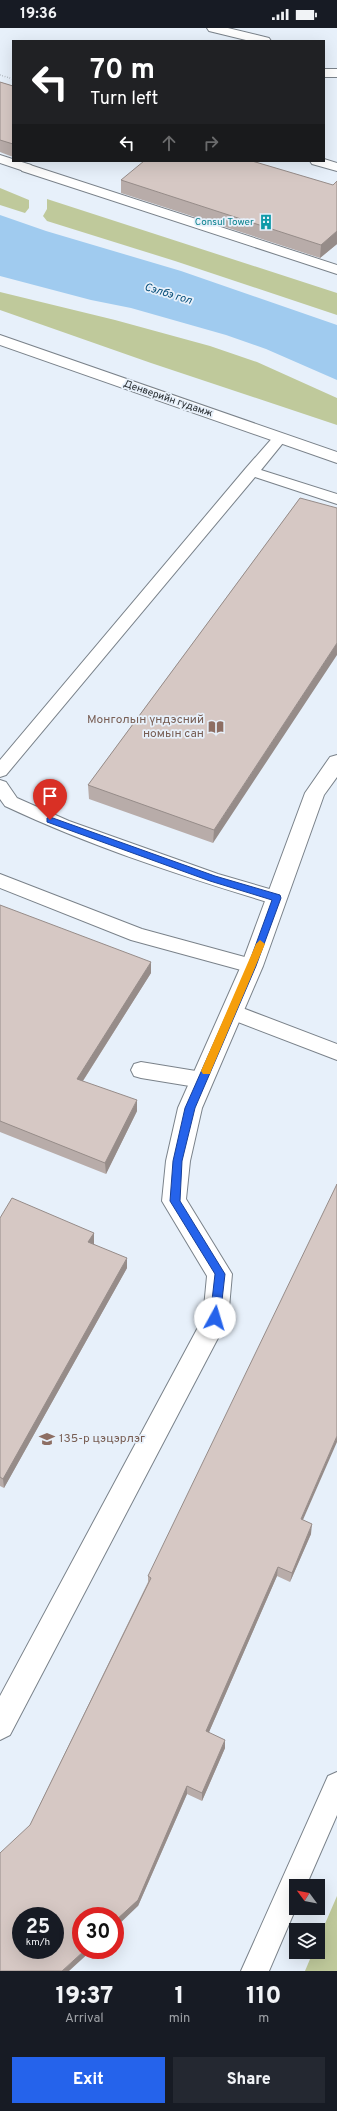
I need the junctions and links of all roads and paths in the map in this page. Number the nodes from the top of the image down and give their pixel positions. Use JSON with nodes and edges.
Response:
{"nodes":[{"id":1,"x":213,"y":28,"type":"edge"},
{"id":2,"x":261,"y":40,"type":"edge"},
{"id":3,"x":325,"y":73,"type":"edge"},
{"id":4,"x":337,"y":73,"type":"edge"},
{"id":5,"x":0,"y":75,"type":"edge"},
{"id":6,"x":12,"y":79,"type":"edge"},
{"id":7,"x":0,"y":159,"type":"edge"},
{"id":8,"x":12,"y":161,"type":"edge"},
{"id":9,"x":19,"y":162,"type":"edge"},
{"id":10,"x":320,"y":162,"type":"edge"},
{"id":11,"x":32,"y":164,"type":"edge"},
{"id":12,"x":337,"y":167,"type":"edge"},
{"id":13,"x":334,"y":265,"type":"edge"},
{"id":14,"x":0,"y":340,"type":"edge"},
{"id":15,"x":280,"y":438,"type":"junction"},
{"id":16,"x":337,"y":458,"type":"edge"},
{"id":17,"x":252,"y":471,"type":"junction"},
{"id":18,"x":337,"y":499,"type":"edge"},
{"id":19,"x":337,"y":762,"type":"edge"},
{"id":20,"x":0,"y":771,"type":"edge"},
{"id":21,"x":0,"y":786,"type":"edge"},
{"id":22,"x":0,"y":882,"type":"edge"},
{"id":23,"x":277,"y":898,"type":"junction"},
{"id":24,"x":252,"y":966,"type":"junction"},
{"id":25,"x":232,"y":1012,"type":"junction"},
{"id":26,"x":337,"y":1052,"type":"edge"},
{"id":27,"x":141,"y":1070,"type":"dead end"},
{"id":28,"x":202,"y":1080,"type":"junction"},
{"id":29,"x":0,"y":1725,"type":"edge"},
{"id":30,"x":337,"y":1785,"type":"edge"},
{"id":31,"x":255,"y":1971,"type":"edge"}],
"edges":[{"from":1,"to":2,"type":"street"},
{"from":3,"to":4,"type":"street"},
{"from":5,"to":6,"type":"path"},
{"from":7,"to":8,"type":"lane"},
{"from":9,"to":11,"type":"lane"},
{"from":10,"to":12,"type":"street"},
{"from":11,"to":13,"type":"street"},
{"from":14,"to":15,"type":"street","name":"Денверийн гудамж"},
{"from":15,"to":16,"type":"street","name":"Денверийн гудамж"},
{"from":15,"to":17,"type":"lane"},
{"from":17,"to":18,"type":"lane"},
{"from":17,"to":20,"type":"lane"},
{"from":19,"to":23,"type":"street"},
{"from":21,"to":23,"type":"lane"},
{"from":22,"to":24,"type":"lane"},
{"from":23,"to":24,"type":"street"},
{"from":24,"to":25,"type":"street"},
{"from":25,"to":26,"type":"lane"},
{"from":25,"to":28,"type":"street"},
{"from":27,"to":28,"type":"lane"},
{"from":28,"to":29,"type":"street"},
{"from":30,"to":31,"type":"lane"}]}
